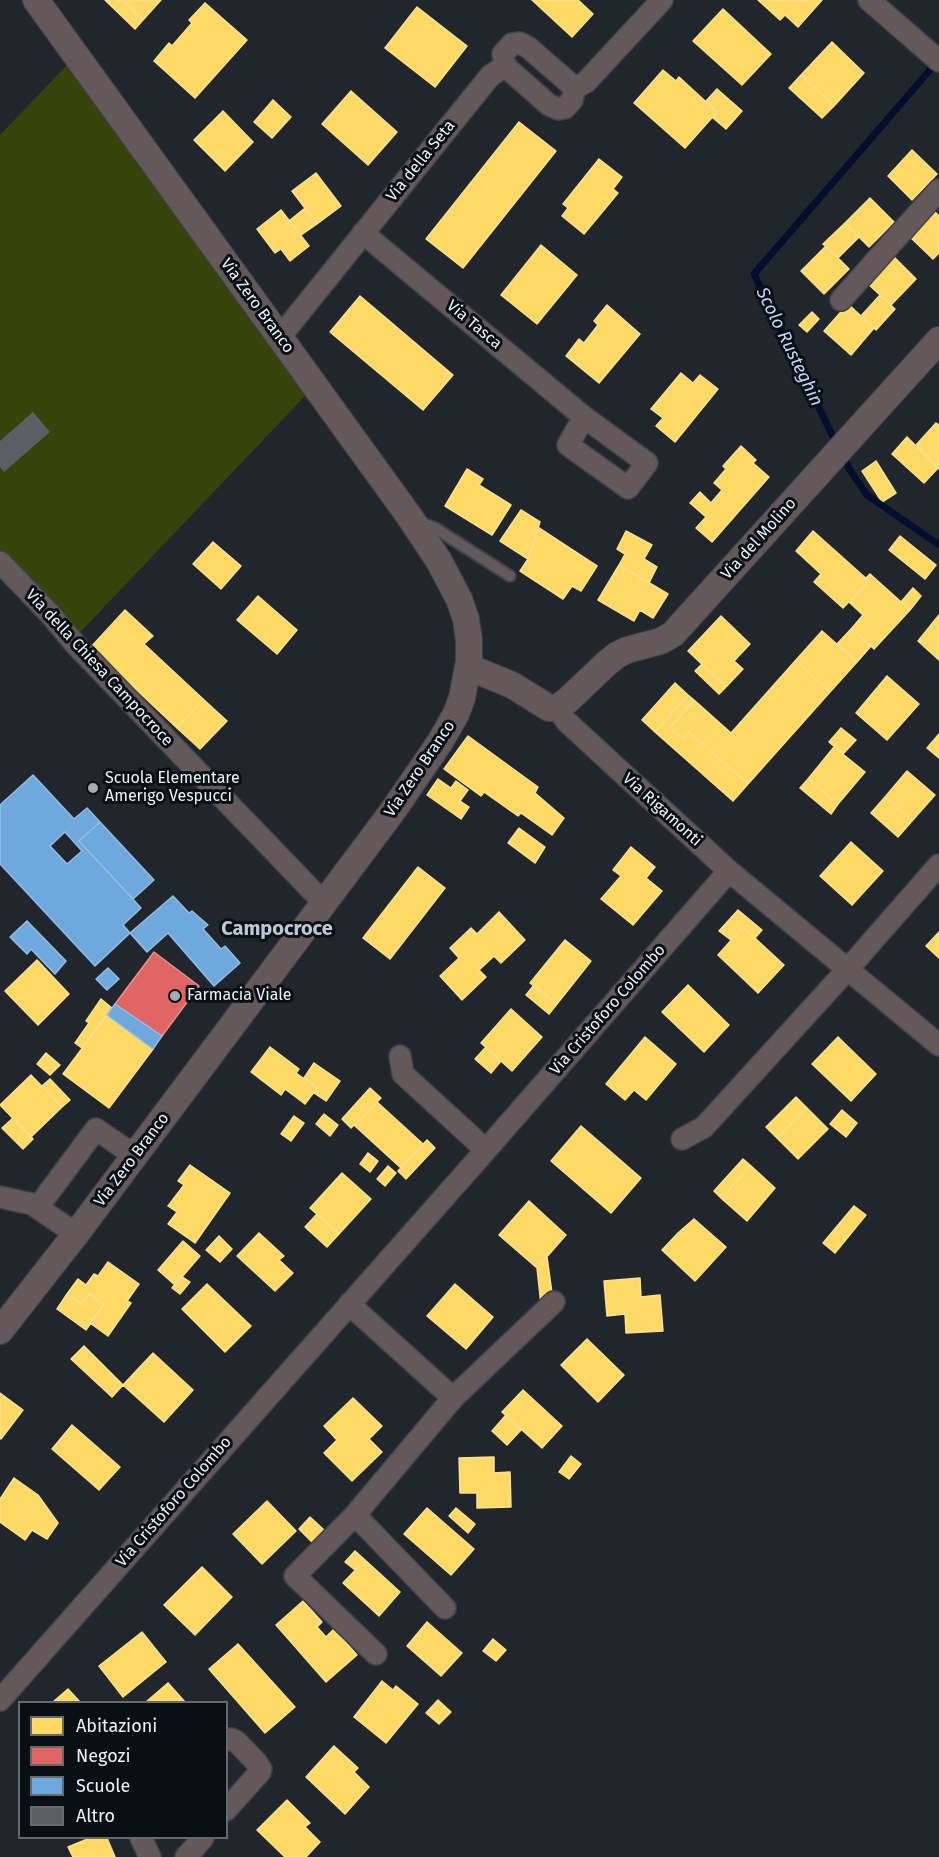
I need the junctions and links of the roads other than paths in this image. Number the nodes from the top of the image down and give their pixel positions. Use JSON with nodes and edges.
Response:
{"nodes":[{"id":1,"x":36,"y":0,"type":"edge"},
{"id":2,"x":662,"y":0,"type":"edge"},
{"id":3,"x":869,"y":0,"type":"edge"},
{"id":4,"x":939,"y":61,"type":"edge"},
{"id":5,"x":505,"y":66,"type":"junction"},
{"id":6,"x":575,"y":88,"type":"junction"},
{"id":7,"x":939,"y":190,"type":"edge"},
{"id":8,"x":363,"y":233,"type":"junction"},
{"id":9,"x":841,"y":300,"type":"dead end"},
{"id":10,"x":280,"y":338,"type":"junction"},
{"id":11,"x":939,"y":340,"type":"edge"},
{"id":12,"x":584,"y":417,"type":"dead end"},
{"id":13,"x":415,"y":526,"type":"junction"},
{"id":14,"x":0,"y":562,"type":"edge"},
{"id":15,"x":510,"y":576,"type":"dead end"},
{"id":16,"x":469,"y":670,"type":"junction"},
{"id":17,"x":557,"y":708,"type":"junction"},
{"id":18,"x":939,"y":865,"type":"edge"},
{"id":19,"x":729,"y":871,"type":"junction"},
{"id":20,"x":324,"y":903,"type":"junction"},
{"id":21,"x":847,"y":970,"type":"junction"},
{"id":22,"x":939,"y":1045,"type":"edge"},
{"id":23,"x":399,"y":1056,"type":"dead end"},
{"id":24,"x":682,"y":1139,"type":"dead end"},
{"id":25,"x":486,"y":1150,"type":"junction"},
{"id":26,"x":135,"y":1156,"type":"junction"},
{"id":27,"x":0,"y":1197,"type":"edge"},
{"id":28,"x":38,"y":1207,"type":"junction"},
{"id":29,"x":76,"y":1234,"type":"junction"},
{"id":30,"x":554,"y":1302,"type":"dead end"},
{"id":31,"x":349,"y":1304,"type":"junction"},
{"id":32,"x":0,"y":1330,"type":"edge"},
{"id":33,"x":453,"y":1398,"type":"junction"},
{"id":34,"x":355,"y":1515,"type":"junction"},
{"id":35,"x":445,"y":1608,"type":"dead end"},
{"id":36,"x":376,"y":1654,"type":"dead end"},
{"id":37,"x":0,"y":1700,"type":"edge"},
{"id":38,"x":228,"y":1740,"type":"edge"},
{"id":39,"x":228,"y":1808,"type":"edge"},
{"id":40,"x":141,"y":1839,"type":"edge"},
{"id":41,"x":202,"y":1839,"type":"edge"},
{"id":42,"x":150,"y":1857,"type":"edge"},
{"id":43,"x":186,"y":1857,"type":"edge"}],
"edges":[{"from":1,"to":10,"type":"street","name":"Via Zero Branco"},
{"from":2,"to":6,"type":"street"},
{"from":3,"to":4,"type":"street"},
{"from":5,"to":6,"type":"street"},
{"from":5,"to":6,"type":"street"},
{"from":5,"to":8,"type":"street","name":"Via della Seta"},
{"from":7,"to":9,"type":"street"},
{"from":8,"to":10,"type":"street","name":"Via della Seta"},
{"from":8,"to":12,"type":"street","name":"Via Tasca"},
{"from":10,"to":13,"type":"street","name":"Via Zero Branco"},
{"from":11,"to":17,"type":"street","name":"Via del Molino"},
{"from":13,"to":15,"type":"lane"},
{"from":13,"to":16,"type":"street","name":"Via Zero Branco"},
{"from":14,"to":20,"type":"street","name":"Via della Chiesa Campocroce"},
{"from":16,"to":17,"type":"street","name":"Via Rigamonti"},
{"from":16,"to":20,"type":"street","name":"Via Zero Branco"},
{"from":17,"to":19,"type":"street","name":"Via Rigamonti"},
{"from":18,"to":21,"type":"street"},
{"from":19,"to":21,"type":"street","name":"Via Rigamonti"},
{"from":19,"to":25,"type":"street","name":"Via Cristoforo Colombo"},
{"from":20,"to":26,"type":"street","name":"Via Zero Branco"},
{"from":21,"to":22,"type":"street","name":"Via Rigamonti"},
{"from":21,"to":24,"type":"street"},
{"from":23,"to":25,"type":"street"},
{"from":25,"to":31,"type":"street","name":"Via Cristoforo Colombo"},
{"from":26,"to":28,"type":"street"},
{"from":26,"to":29,"type":"street","name":"Via Zero Branco"},
{"from":27,"to":28,"type":"street"},
{"from":28,"to":29,"type":"street"},
{"from":29,"to":32,"type":"street","name":"Via Zero Branco"},
{"from":30,"to":33,"type":"street"},
{"from":31,"to":33,"type":"street"},
{"from":31,"to":37,"type":"street","name":"Via Cristoforo Colombo"},
{"from":33,"to":34,"type":"street"},
{"from":34,"to":35,"type":"street"},
{"from":34,"to":36,"type":"street"},
{"from":38,"to":39,"type":"street"},
{"from":40,"to":42,"type":"street"},
{"from":41,"to":43,"type":"street"}]}
